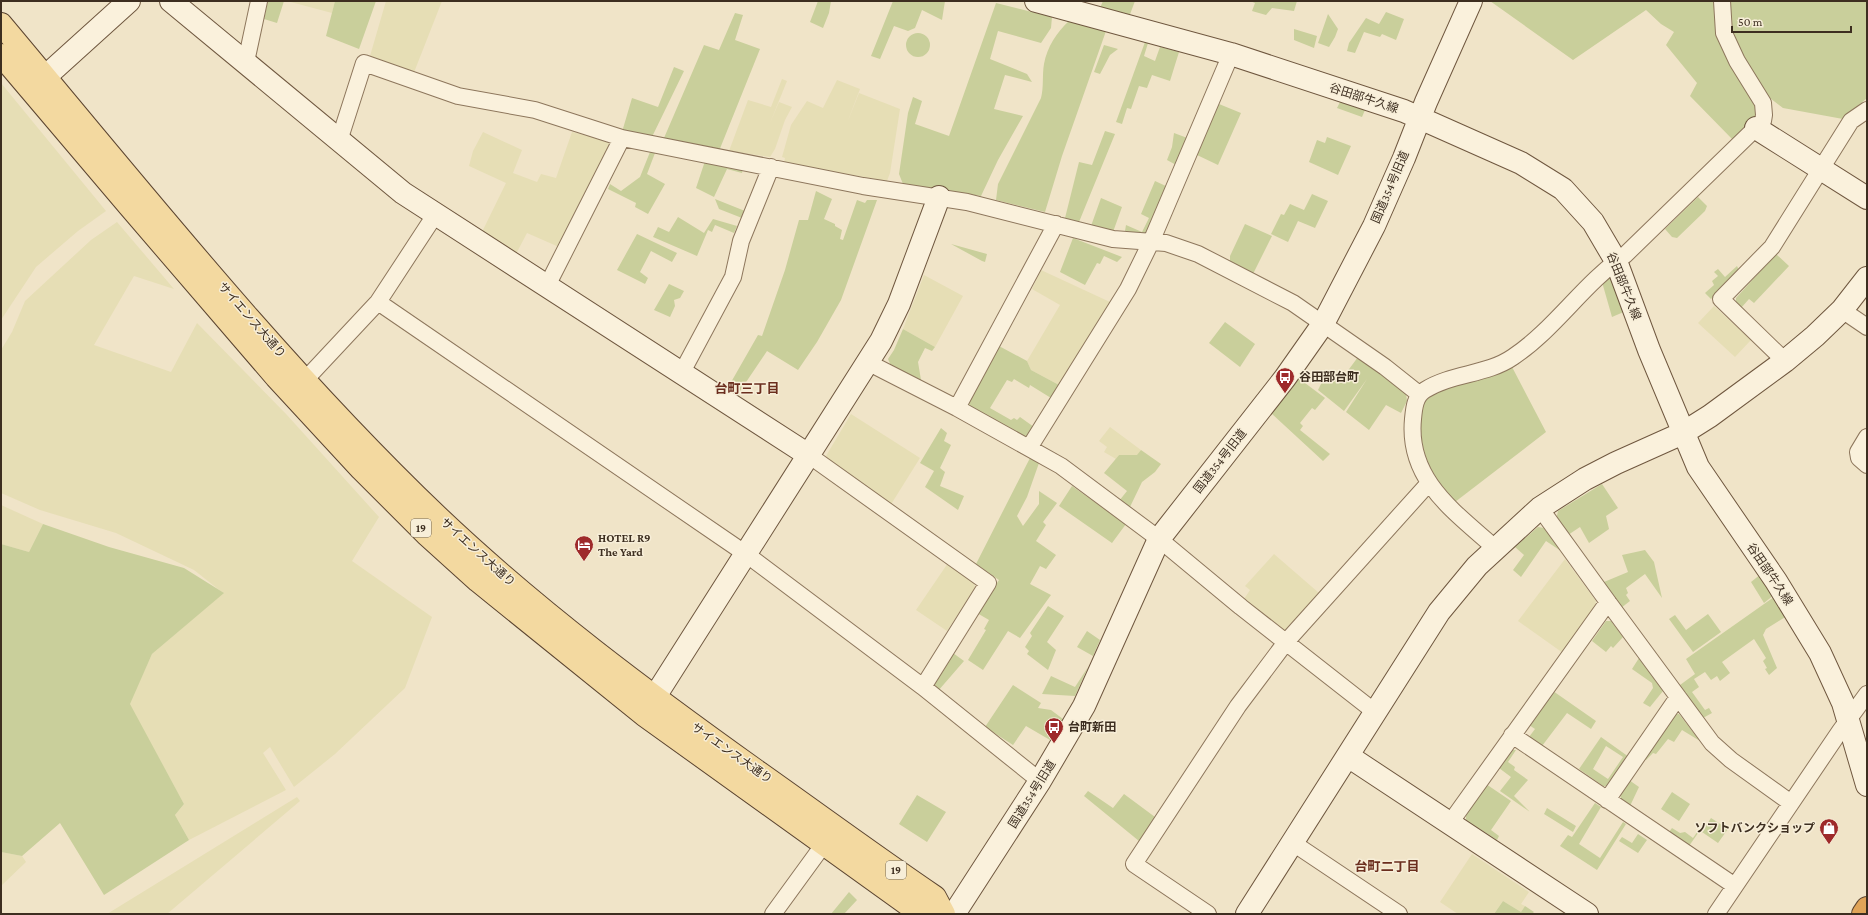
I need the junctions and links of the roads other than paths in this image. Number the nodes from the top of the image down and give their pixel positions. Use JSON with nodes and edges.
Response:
{"nodes":[{"id":1,"x":129,"y":1,"type":"edge"},
{"id":2,"x":171,"y":1,"type":"edge"},
{"id":3,"x":259,"y":1,"type":"edge"},
{"id":4,"x":1036,"y":1,"type":"edge"},
{"id":5,"x":1471,"y":1,"type":"edge"},
{"id":6,"x":1722,"y":1,"type":"edge"},
{"id":7,"x":1,"y":24,"type":"edge"},
{"id":8,"x":1231,"y":54,"type":"junction"},
{"id":9,"x":1,"y":55,"type":"edge"},
{"id":10,"x":246,"y":62,"type":"junction"},
{"id":11,"x":45,"y":76,"type":"junction"},
{"id":12,"x":1867,"y":110,"type":"edge"},
{"id":13,"x":1419,"y":117,"type":"junction"},
{"id":14,"x":1756,"y":128,"type":"junction"},
{"id":15,"x":622,"y":138,"type":"junction"},
{"id":16,"x":339,"y":141,"type":"junction"},
{"id":17,"x":771,"y":167,"type":"junction"},
{"id":18,"x":1820,"y":169,"type":"junction"},
{"id":19,"x":939,"y":197,"type":"junction"},
{"id":20,"x":1867,"y":198,"type":"edge"},
{"id":21,"x":435,"y":215,"type":"junction"},
{"id":22,"x":1056,"y":224,"type":"junction"},
{"id":23,"x":1151,"y":242,"type":"junction"},
{"id":24,"x":1616,"y":261,"type":"junction"},
{"id":25,"x":1867,"y":278,"type":"edge"},
{"id":26,"x":547,"y":286,"type":"junction"},
{"id":27,"x":378,"y":302,"type":"junction"},
{"id":28,"x":1842,"y":310,"type":"junction"},
{"id":29,"x":1323,"y":324,"type":"junction"},
{"id":30,"x":1867,"y":327,"type":"edge"},
{"id":31,"x":1784,"y":361,"type":"junction"},
{"id":32,"x":869,"y":363,"type":"junction"},
{"id":33,"x":681,"y":374,"type":"junction"},
{"id":34,"x":305,"y":380,"type":"junction"},
{"id":35,"x":1419,"y":394,"type":"junction"},
{"id":36,"x":956,"y":408,"type":"junction"},
{"id":37,"x":1683,"y":433,"type":"junction"},
{"id":38,"x":1867,"y":437,"type":"edge"},
{"id":39,"x":1029,"y":448,"type":"junction"},
{"id":40,"x":810,"y":456,"type":"junction"},
{"id":41,"x":1867,"y":465,"type":"edge"},
{"id":42,"x":1428,"y":484,"type":"junction"},
{"id":43,"x":1540,"y":508,"type":"junction"},
{"id":44,"x":1159,"y":539,"type":"junction"},
{"id":45,"x":1495,"y":548,"type":"junction"},
{"id":46,"x":746,"y":554,"type":"junction"},
{"id":47,"x":495,"y":581,"type":"junction"},
{"id":48,"x":1608,"y":602,"type":"junction"},
{"id":49,"x":1286,"y":642,"type":"junction"},
{"id":50,"x":923,"y":688,"type":"junction"},
{"id":51,"x":1867,"y":694,"type":"edge"},
{"id":52,"x":1678,"y":697,"type":"junction"},
{"id":53,"x":654,"y":698,"type":"junction"},
{"id":54,"x":1375,"y":712,"type":"junction"},
{"id":55,"x":1848,"y":719,"type":"junction"},
{"id":56,"x":1512,"y":735,"type":"junction"},
{"id":57,"x":1348,"y":756,"type":"junction"},
{"id":58,"x":1040,"y":781,"type":"junction"},
{"id":59,"x":1867,"y":785,"type":"edge"},
{"id":60,"x":1607,"y":800,"type":"junction"},
{"id":61,"x":1792,"y":803,"type":"junction"},
{"id":62,"x":1450,"y":823,"type":"junction"},
{"id":63,"x":1293,"y":843,"type":"junction"},
{"id":64,"x":824,"y":844,"type":"junction"},
{"id":65,"x":1735,"y":886,"type":"junction"},
{"id":66,"x":1867,"y":908,"type":"edge"},
{"id":67,"x":772,"y":914,"type":"edge"},
{"id":68,"x":921,"y":914,"type":"edge"},
{"id":69,"x":944,"y":914,"type":"edge"},
{"id":70,"x":954,"y":914,"type":"edge"},
{"id":71,"x":1208,"y":914,"type":"edge"},
{"id":72,"x":1248,"y":914,"type":"edge"},
{"id":73,"x":1399,"y":914,"type":"edge"},
{"id":74,"x":1587,"y":914,"type":"edge"},
{"id":75,"x":1716,"y":914,"type":"edge"},
{"id":76,"x":1863,"y":914,"type":"edge"}],
"edges":[{"from":1,"to":11,"type":"street"},
{"from":2,"to":10,"type":"street"},
{"from":3,"to":10,"type":"street"},
{"from":4,"to":8,"type":"street","name":"谷田部牛久線"},
{"from":5,"to":13,"type":"street","name":"国道354号旧道"},
{"from":6,"to":14,"type":"street"},
{"from":7,"to":11,"type":"main road","name":"サイエンス大通り","number":"19"},
{"from":8,"to":13,"type":"street","name":"谷田部牛久線"},
{"from":8,"to":23,"type":"street"},
{"from":9,"to":47,"type":"main road","name":"サイエンス大通り","number":"19"},
{"from":10,"to":16,"type":"street"},
{"from":11,"to":34,"type":"main road","name":"サイエンス大通り","number":"19"},
{"from":12,"to":18,"type":"street"},
{"from":13,"to":24,"type":"street","name":"谷田部牛久線"},
{"from":13,"to":29,"type":"street","name":"国道354号旧道"},
{"from":14,"to":18,"type":"street"},
{"from":14,"to":24,"type":"street"},
{"from":15,"to":16,"type":"street"},
{"from":15,"to":17,"type":"street"},
{"from":15,"to":26,"type":"street"},
{"from":16,"to":21,"type":"street"},
{"from":17,"to":19,"type":"street"},
{"from":17,"to":33,"type":"street"},
{"from":18,"to":20,"type":"street"},
{"from":18,"to":31,"type":"street"},
{"from":19,"to":22,"type":"street"},
{"from":19,"to":32,"type":"street"},
{"from":21,"to":26,"type":"street"},
{"from":21,"to":27,"type":"street"},
{"from":22,"to":23,"type":"street"},
{"from":22,"to":36,"type":"street"},
{"from":23,"to":29,"type":"street"},
{"from":23,"to":39,"type":"street"},
{"from":24,"to":35,"type":"street"},
{"from":24,"to":37,"type":"street","name":"谷田部牛久線"},
{"from":25,"to":28,"type":"street"},
{"from":26,"to":33,"type":"street"},
{"from":27,"to":34,"type":"street"},
{"from":27,"to":46,"type":"street"},
{"from":28,"to":30,"type":"street"},
{"from":28,"to":31,"type":"street"},
{"from":29,"to":35,"type":"street"},
{"from":29,"to":44,"type":"street","name":"国道354号旧道"},
{"from":31,"to":37,"type":"street"},
{"from":32,"to":36,"type":"street"},
{"from":32,"to":40,"type":"street"},
{"from":33,"to":40,"type":"street"},
{"from":34,"to":47,"type":"main road","name":"サイエンス大通り","number":"19"},
{"from":35,"to":42,"type":"street"},
{"from":36,"to":39,"type":"street"},
{"from":37,"to":43,"type":"street"},
{"from":37,"to":55,"type":"street","name":"谷田部牛久線"},
{"from":38,"to":41,"type":"street"},
{"from":39,"to":44,"type":"street"},
{"from":40,"to":46,"type":"street"},
{"from":40,"to":50,"type":"street"},
{"from":42,"to":45,"type":"street"},
{"from":42,"to":49,"type":"street"},
{"from":43,"to":45,"type":"street"},
{"from":43,"to":48,"type":"street"},
{"from":44,"to":49,"type":"street"},
{"from":44,"to":58,"type":"street","name":"国道354号旧道"},
{"from":45,"to":54,"type":"street"},
{"from":46,"to":50,"type":"street"},
{"from":46,"to":53,"type":"street"},
{"from":47,"to":53,"type":"main road","name":"サイエンス大通り","number":"19"},
{"from":47,"to":64,"type":"main road","name":"サイエンス大通り","number":"19"},
{"from":48,"to":52,"type":"street"},
{"from":48,"to":56,"type":"street"},
{"from":49,"to":54,"type":"street"},
{"from":49,"to":71,"type":"street"},
{"from":50,"to":58,"type":"street"},
{"from":51,"to":55,"type":"street"},
{"from":52,"to":60,"type":"street"},
{"from":52,"to":61,"type":"street"},
{"from":53,"to":69,"type":"main road","name":"サイエンス大通り","number":"19"},
{"from":54,"to":57,"type":"street"},
{"from":55,"to":59,"type":"street","name":"谷田部牛久線"},
{"from":55,"to":61,"type":"street"},
{"from":56,"to":60,"type":"street"},
{"from":56,"to":62,"type":"street"},
{"from":57,"to":62,"type":"street"},
{"from":57,"to":63,"type":"street"},
{"from":58,"to":70,"type":"street","name":"国道354号旧道"},
{"from":60,"to":65,"type":"street"},
{"from":61,"to":65,"type":"street"},
{"from":62,"to":74,"type":"street"},
{"from":63,"to":72,"type":"street"},
{"from":63,"to":73,"type":"street"},
{"from":64,"to":67,"type":"street"},
{"from":64,"to":68,"type":"main road","name":"サイエンス大通り","number":"19"},
{"from":65,"to":75,"type":"street"},
{"from":66,"to":76,"type":"highway"}]}
